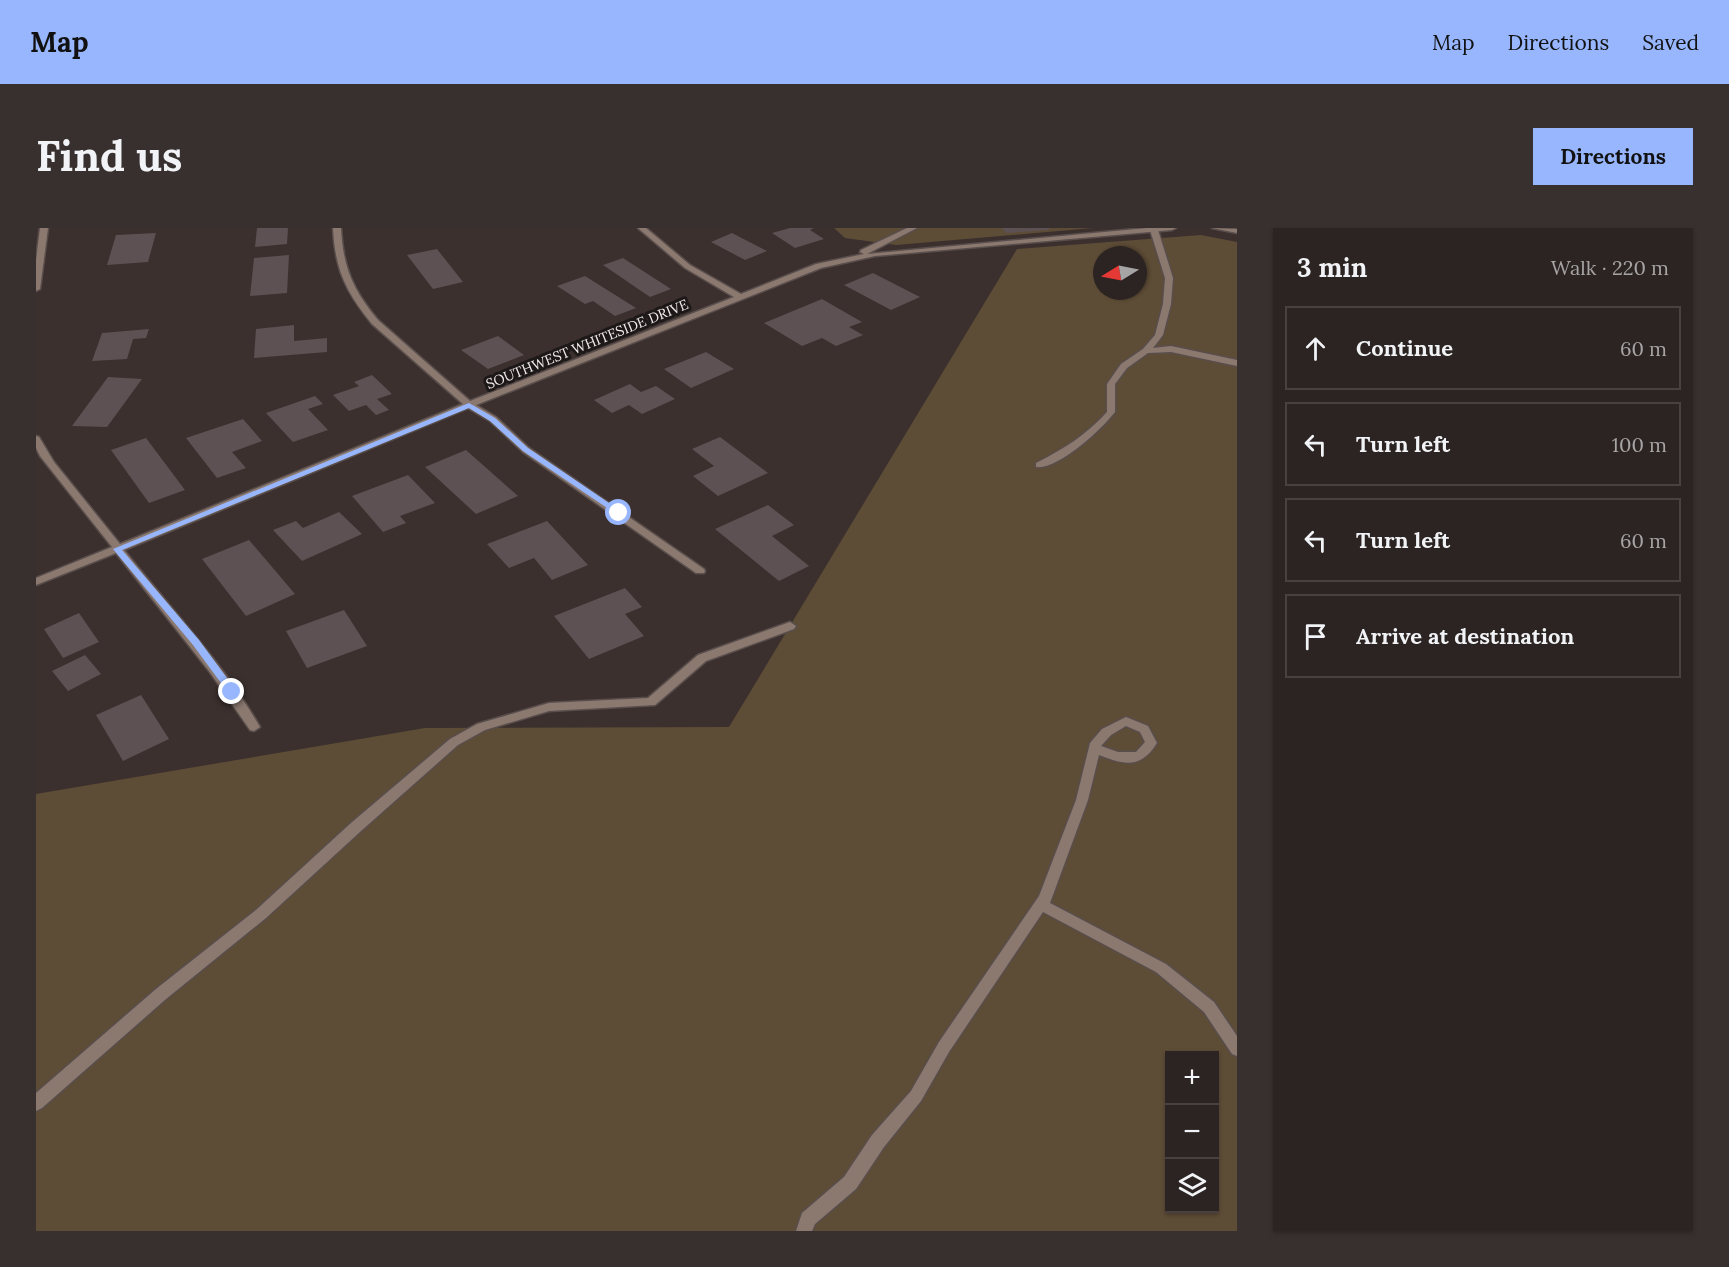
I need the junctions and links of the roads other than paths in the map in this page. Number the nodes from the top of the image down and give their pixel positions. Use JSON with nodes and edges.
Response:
{"nodes":[{"id":1,"x":44,"y":228,"type":"edge"},
{"id":2,"x":337,"y":228,"type":"edge"},
{"id":3,"x":642,"y":228,"type":"edge"},
{"id":4,"x":913,"y":228,"type":"edge"},
{"id":5,"x":1172,"y":228,"type":"edge"},
{"id":6,"x":1216,"y":228,"type":"edge"},
{"id":7,"x":1154,"y":230,"type":"junction"},
{"id":8,"x":1237,"y":231,"type":"edge"},
{"id":9,"x":852,"y":258,"type":"junction"},
{"id":10,"x":36,"y":289,"type":"edge"},
{"id":11,"x":740,"y":297,"type":"junction"},
{"id":12,"x":1146,"y":351,"type":"junction"},
{"id":13,"x":1237,"y":363,"type":"edge"},
{"id":14,"x":469,"y":405,"type":"junction"},
{"id":15,"x":36,"y":439,"type":"edge"},
{"id":16,"x":1039,"y":465,"type":"dead end"},
{"id":17,"x":117,"y":549,"type":"junction"},
{"id":18,"x":700,"y":571,"type":"dead end"},
{"id":19,"x":36,"y":582,"type":"edge"},
{"id":20,"x":790,"y":626,"type":"dead end"},
{"id":21,"x":254,"y":727,"type":"dead end"},
{"id":22,"x":1094,"y":748,"type":"dead end"},
{"id":23,"x":1042,"y":905,"type":"junction"},
{"id":24,"x":1237,"y":1049,"type":"edge"},
{"id":25,"x":36,"y":1103,"type":"edge"},
{"id":26,"x":804,"y":1231,"type":"edge"}],
"edges":[{"from":1,"to":10,"type":"street"},
{"from":2,"to":14,"type":"street"},
{"from":3,"to":11,"type":"street"},
{"from":4,"to":9,"type":"street"},
{"from":5,"to":7,"type":"street","name":"SOUTHWEST WHITESIDE DRIVE"},
{"from":6,"to":8,"type":"street"},
{"from":7,"to":9,"type":"street","name":"SOUTHWEST WHITESIDE DRIVE"},
{"from":7,"to":12,"type":"street"},
{"from":9,"to":11,"type":"street","name":"SOUTHWEST WHITESIDE DRIVE"},
{"from":11,"to":14,"type":"street","name":"SOUTHWEST WHITESIDE DRIVE"},
{"from":12,"to":13,"type":"street"},
{"from":12,"to":16,"type":"street"},
{"from":14,"to":17,"type":"street","name":"SOUTHWEST WHITESIDE DRIVE"},
{"from":14,"to":18,"type":"street"},
{"from":15,"to":17,"type":"street"},
{"from":17,"to":19,"type":"street","name":"SOUTHWEST WHITESIDE DRIVE"},
{"from":17,"to":21,"type":"street"},
{"from":20,"to":25,"type":"street"},
{"from":22,"to":23,"type":"street"},
{"from":23,"to":24,"type":"street"},
{"from":23,"to":26,"type":"street"}]}
